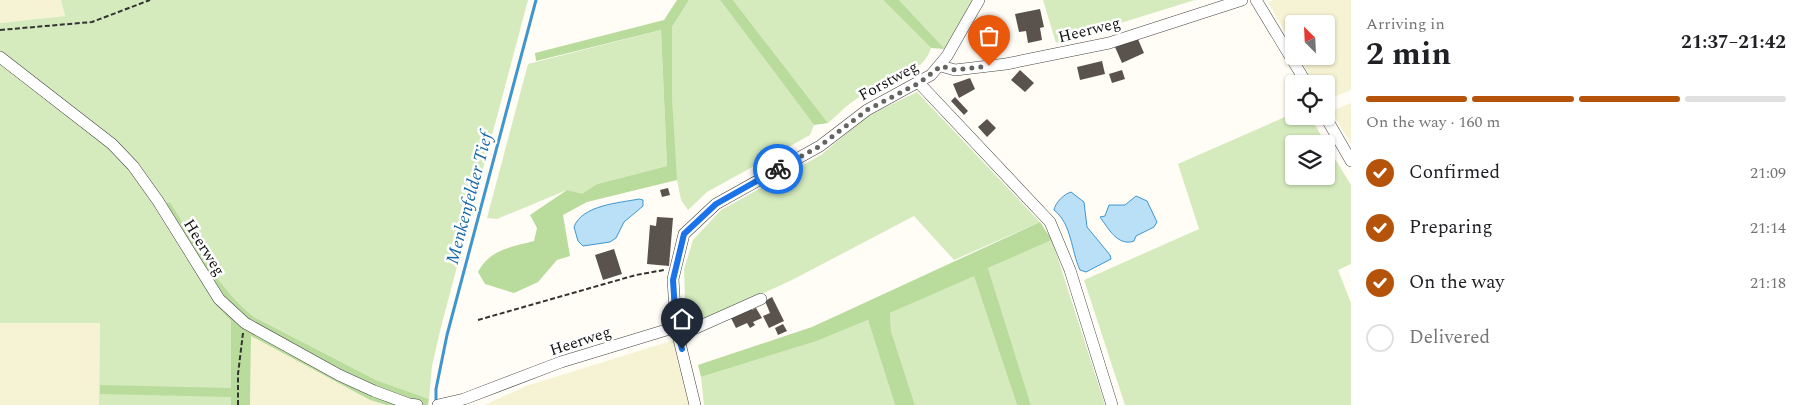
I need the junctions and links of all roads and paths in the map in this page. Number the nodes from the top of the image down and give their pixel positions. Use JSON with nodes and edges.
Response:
{"nodes":[{"id":1,"x":150,"y":0,"type":"edge"},
{"id":2,"x":979,"y":0,"type":"edge"},
{"id":3,"x":1242,"y":0,"type":"edge"},
{"id":4,"x":1256,"y":0,"type":"edge"},
{"id":5,"x":0,"y":30,"type":"edge"},
{"id":6,"x":0,"y":57,"type":"edge"},
{"id":7,"x":941,"y":66,"type":"junction"},
{"id":8,"x":1302,"y":75,"type":"edge"},
{"id":9,"x":919,"y":83,"type":"junction"},
{"id":10,"x":1330,"y":125,"type":"edge"},
{"id":11,"x":1351,"y":161,"type":"edge"},
{"id":12,"x":675,"y":269,"type":"junction"},
{"id":13,"x":761,"y":299,"type":"dead end"},
{"id":14,"x":478,"y":320,"type":"dead end"},
{"id":15,"x":245,"y":323,"type":"junction"},
{"id":16,"x":677,"y":332,"type":"junction"},
{"id":17,"x":442,"y":404,"type":"edge"},
{"id":18,"x":238,"y":405,"type":"edge"},
{"id":19,"x":417,"y":405,"type":"edge"},
{"id":20,"x":696,"y":405,"type":"edge"},
{"id":21,"x":1112,"y":405,"type":"edge"}],
"edges":[{"from":1,"to":5,"type":"path"},
{"from":2,"to":7,"type":"street","name":"Forstweg"},
{"from":3,"to":7,"type":"street","name":"Heerweg"},
{"from":4,"to":8,"type":"street"},
{"from":6,"to":15,"type":"street","name":"Heerweg"},
{"from":7,"to":9,"type":"street","name":"Forstweg"},
{"from":9,"to":12,"type":"street","name":"Forstweg"},
{"from":9,"to":21,"type":"street"},
{"from":10,"to":11,"type":"street"},
{"from":12,"to":14,"type":"path"},
{"from":12,"to":16,"type":"street","name":"Forstweg"},
{"from":13,"to":16,"type":"street","name":"Heerweg"},
{"from":15,"to":18,"type":"path"},
{"from":15,"to":19,"type":"street","name":"Heerweg"},
{"from":16,"to":17,"type":"street","name":"Heerweg"},
{"from":16,"to":20,"type":"street","name":"Forstweg"}]}
